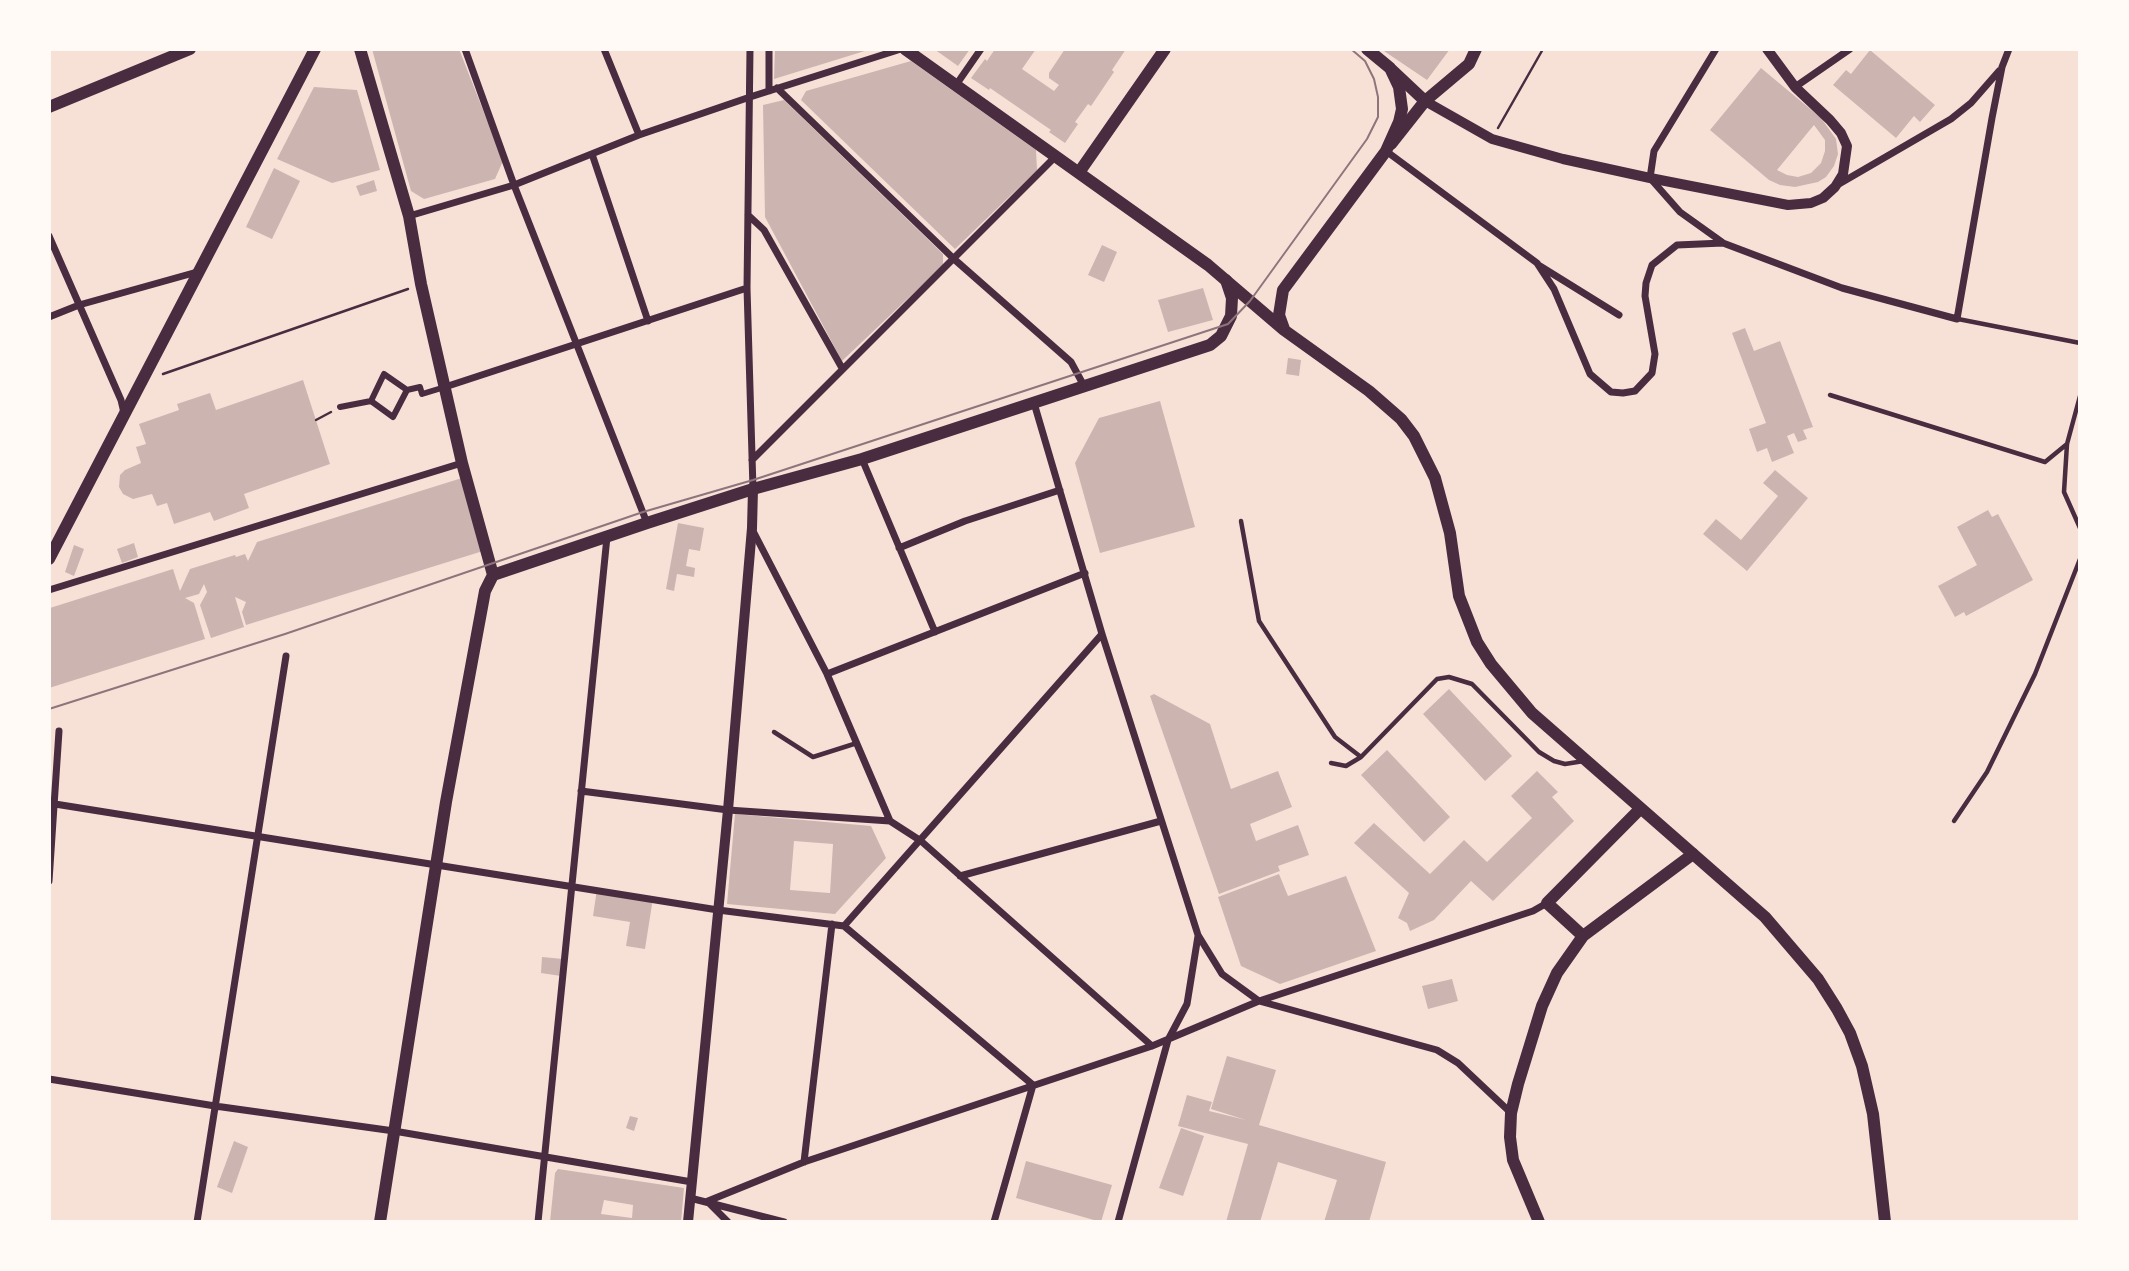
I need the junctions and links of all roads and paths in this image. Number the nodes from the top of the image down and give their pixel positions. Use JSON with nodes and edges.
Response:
{"nodes":[{"id":1,"x":190,"y":49,"type":"edge"},
{"id":2,"x":315,"y":49,"type":"edge"},
{"id":3,"x":360,"y":49,"type":"edge"},
{"id":4,"x":465,"y":49,"type":"edge"},
{"id":5,"x":604,"y":49,"type":"edge"},
{"id":6,"x":750,"y":49,"type":"edge"},
{"id":7,"x":769,"y":49,"type":"edge"},
{"id":8,"x":903,"y":49,"type":"edge"},
{"id":9,"x":981,"y":49,"type":"edge"},
{"id":10,"x":1165,"y":49,"type":"edge"},
{"id":11,"x":1367,"y":49,"type":"edge"},
{"id":12,"x":1476,"y":49,"type":"edge"},
{"id":13,"x":1543,"y":49,"type":"edge"},
{"id":14,"x":1716,"y":49,"type":"edge"},
{"id":15,"x":1766,"y":49,"type":"edge"},
{"id":16,"x":1850,"y":49,"type":"edge"},
{"id":17,"x":2009,"y":49,"type":"edge"},
{"id":18,"x":2002,"y":67,"type":"junction"},
{"id":19,"x":1390,"y":68,"type":"junction"},
{"id":20,"x":956,"y":85,"type":"junction"},
{"id":21,"x":1795,"y":87,"type":"junction"},
{"id":22,"x":773,"y":90,"type":"junction"},
{"id":23,"x":750,"y":97,"type":"junction"},
{"id":24,"x":1425,"y":101,"type":"junction"},
{"id":25,"x":49,"y":107,"type":"edge"},
{"id":26,"x":639,"y":135,"type":"junction"},
{"id":27,"x":1492,"y":139,"type":"junction"},
{"id":28,"x":1386,"y":151,"type":"junction"},
{"id":29,"x":592,"y":154,"type":"junction"},
{"id":30,"x":1056,"y":156,"type":"junction"},
{"id":31,"x":1080,"y":171,"type":"junction"},
{"id":32,"x":1650,"y":178,"type":"junction"},
{"id":33,"x":514,"y":185,"type":"junction"},
{"id":34,"x":1835,"y":187,"type":"junction"},
{"id":35,"x":748,"y":215,"type":"junction"},
{"id":36,"x":409,"y":216,"type":"junction"},
{"id":37,"x":49,"y":236,"type":"edge"},
{"id":38,"x":1723,"y":243,"type":"junction"},
{"id":39,"x":954,"y":259,"type":"junction"},
{"id":40,"x":1537,"y":263,"type":"junction"},
{"id":41,"x":198,"y":272,"type":"junction"},
{"id":42,"x":1226,"y":280,"type":"junction"},
{"id":43,"x":421,"y":284,"type":"junction"},
{"id":44,"x":747,"y":288,"type":"junction"},
{"id":45,"x":79,"y":305,"type":"junction"},
{"id":46,"x":1619,"y":315,"type":"dead end"},
{"id":47,"x":49,"y":317,"type":"edge"},
{"id":48,"x":1957,"y":318,"type":"junction"},
{"id":49,"x":649,"y":321,"type":"junction"},
{"id":50,"x":1284,"y":330,"type":"junction"},
{"id":51,"x":2080,"y":343,"type":"edge"},
{"id":52,"x":577,"y":345,"type":"junction"},
{"id":53,"x":842,"y":368,"type":"junction"},
{"id":54,"x":142,"y":381,"type":"junction"},
{"id":55,"x":1084,"y":386,"type":"junction"},
{"id":56,"x":445,"y":387,"type":"junction"},
{"id":57,"x":407,"y":390,"type":"junction"},
{"id":58,"x":1830,"y":395,"type":"dead end"},
{"id":59,"x":2080,"y":396,"type":"edge"},
{"id":60,"x":371,"y":401,"type":"junction"},
{"id":61,"x":1034,"y":402,"type":"junction"},
{"id":62,"x":340,"y":407,"type":"joint"},
{"id":63,"x":124,"y":414,"type":"junction"},
{"id":64,"x":316,"y":420,"type":"dead end"},
{"id":65,"x":2067,"y":444,"type":"junction"},
{"id":66,"x":862,"y":459,"type":"junction"},
{"id":67,"x":752,"y":460,"type":"junction"},
{"id":68,"x":462,"y":463,"type":"junction"},
{"id":69,"x":753,"y":489,"type":"junction"},
{"id":70,"x":1060,"y":490,"type":"junction"},
{"id":71,"x":1241,"y":521,"type":"dead end"},
{"id":72,"x":647,"y":523,"type":"junction"},
{"id":73,"x":752,"y":528,"type":"junction"},
{"id":74,"x":2080,"y":528,"type":"edge"},
{"id":75,"x":607,"y":536,"type":"junction"},
{"id":76,"x":899,"y":548,"type":"junction"},
{"id":77,"x":49,"y":559,"type":"edge"},
{"id":78,"x":2080,"y":559,"type":"edge"},
{"id":79,"x":1085,"y":573,"type":"junction"},
{"id":80,"x":494,"y":575,"type":"junction"},
{"id":81,"x":49,"y":590,"type":"edge"},
{"id":82,"x":935,"y":632,"type":"junction"},
{"id":83,"x":1102,"y":634,"type":"junction"},
{"id":84,"x":286,"y":656,"type":"dead end"},
{"id":85,"x":827,"y":674,"type":"junction"},
{"id":86,"x":59,"y":731,"type":"dead end"},
{"id":87,"x":774,"y":733,"type":"dead end"},
{"id":88,"x":857,"y":743,"type":"junction"},
{"id":89,"x":1361,"y":757,"type":"junction"},
{"id":90,"x":1586,"y":761,"type":"junction"},
{"id":91,"x":1331,"y":763,"type":"dead end"},
{"id":92,"x":582,"y":791,"type":"junction"},
{"id":93,"x":55,"y":804,"type":"junction"},
{"id":94,"x":1640,"y":809,"type":"junction"},
{"id":95,"x":728,"y":810,"type":"junction"},
{"id":96,"x":890,"y":821,"type":"junction"},
{"id":97,"x":1161,"y":821,"type":"junction"},
{"id":98,"x":1954,"y":821,"type":"dead end"},
{"id":99,"x":260,"y":836,"type":"junction"},
{"id":100,"x":921,"y":841,"type":"junction"},
{"id":101,"x":1693,"y":854,"type":"junction"},
{"id":102,"x":435,"y":865,"type":"junction"},
{"id":103,"x":960,"y":876,"type":"junction"},
{"id":104,"x":49,"y":881,"type":"edge"},
{"id":105,"x":572,"y":886,"type":"junction"},
{"id":106,"x":1547,"y":902,"type":"junction"},
{"id":107,"x":718,"y":910,"type":"junction"},
{"id":108,"x":832,"y":924,"type":"junction"},
{"id":109,"x":844,"y":926,"type":"junction"},
{"id":110,"x":1198,"y":935,"type":"junction"},
{"id":111,"x":1583,"y":936,"type":"junction"},
{"id":112,"x":1259,"y":1001,"type":"junction"},
{"id":113,"x":1168,"y":1040,"type":"junction"},
{"id":114,"x":1152,"y":1046,"type":"junction"},
{"id":115,"x":49,"y":1079,"type":"edge"},
{"id":116,"x":1032,"y":1085,"type":"junction"},
{"id":117,"x":215,"y":1106,"type":"junction"},
{"id":118,"x":1511,"y":1114,"type":"junction"},
{"id":119,"x":394,"y":1131,"type":"junction"},
{"id":120,"x":544,"y":1157,"type":"junction"},
{"id":121,"x":804,"y":1162,"type":"junction"},
{"id":122,"x":692,"y":1182,"type":"junction"},
{"id":123,"x":690,"y":1198,"type":"junction"},
{"id":124,"x":708,"y":1201,"type":"junction"},
{"id":125,"x":197,"y":1222,"type":"edge"},
{"id":126,"x":380,"y":1222,"type":"edge"},
{"id":127,"x":538,"y":1222,"type":"edge"},
{"id":128,"x":688,"y":1222,"type":"edge"},
{"id":129,"x":728,"y":1222,"type":"edge"},
{"id":130,"x":784,"y":1222,"type":"edge"},
{"id":131,"x":994,"y":1222,"type":"edge"},
{"id":132,"x":1118,"y":1222,"type":"edge"},
{"id":133,"x":1539,"y":1222,"type":"edge"},
{"id":134,"x":1885,"y":1222,"type":"edge"}],
"edges":[{"from":1,"to":25,"type":"main road"},
{"from":2,"to":41,"type":"main road"},
{"from":3,"to":36,"type":"main road"},
{"from":4,"to":33,"type":"street"},
{"from":5,"to":26,"type":"street"},
{"from":6,"to":23,"type":"street"},
{"from":7,"to":22,"type":"street"},
{"from":8,"to":20,"type":"main road"},
{"from":8,"to":22,"type":"street"},
{"from":9,"to":20,"type":"street"},
{"from":10,"to":31,"type":"main road"},
{"from":11,"to":19,"type":"main road"},
{"from":12,"to":24,"type":"main road"},
{"from":13,"to":27,"type":"path"},
{"from":14,"to":32,"type":"street"},
{"from":15,"to":21,"type":"street"},
{"from":16,"to":21,"type":"street"},
{"from":17,"to":18,"type":"street"},
{"from":18,"to":34,"type":"street"},
{"from":18,"to":48,"type":"street"},
{"from":19,"to":24,"type":"main road"},
{"from":19,"to":28,"type":"main road"},
{"from":20,"to":30,"type":"main road"},
{"from":21,"to":34,"type":"street"},
{"from":22,"to":23,"type":"street"},
{"from":22,"to":39,"type":"street"},
{"from":23,"to":26,"type":"street"},
{"from":23,"to":35,"type":"street"},
{"from":24,"to":27,"type":"street"},
{"from":24,"to":28,"type":"main road"},
{"from":26,"to":29,"type":"street"},
{"from":27,"to":32,"type":"street"},
{"from":28,"to":40,"type":"street"},
{"from":28,"to":50,"type":"main road"},
{"from":29,"to":33,"type":"street"},
{"from":29,"to":49,"type":"street"},
{"from":30,"to":31,"type":"main road"},
{"from":30,"to":39,"type":"street"},
{"from":31,"to":42,"type":"main road"},
{"from":32,"to":34,"type":"street"},
{"from":32,"to":38,"type":"street"},
{"from":33,"to":36,"type":"street"},
{"from":33,"to":52,"type":"street"},
{"from":35,"to":44,"type":"street"},
{"from":35,"to":53,"type":"street"},
{"from":36,"to":43,"type":"main road"},
{"from":37,"to":45,"type":"street"},
{"from":38,"to":40,"type":"street"},
{"from":38,"to":48,"type":"street"},
{"from":39,"to":53,"type":"street"},
{"from":39,"to":55,"type":"street"},
{"from":40,"to":46,"type":"street"},
{"from":41,"to":45,"type":"street"},
{"from":41,"to":54,"type":"main road"},
{"from":42,"to":50,"type":"main road"},
{"from":42,"to":55,"type":"main road"},
{"from":43,"to":54,"type":"path"},
{"from":43,"to":56,"type":"main road"},
{"from":44,"to":49,"type":"street"},
{"from":44,"to":67,"type":"street"},
{"from":45,"to":47,"type":"street"},
{"from":45,"to":63,"type":"street"},
{"from":48,"to":51,"type":"lane"},
{"from":49,"to":52,"type":"street"},
{"from":50,"to":90,"type":"main road"},
{"from":52,"to":56,"type":"street"},
{"from":52,"to":72,"type":"street"},
{"from":53,"to":67,"type":"street"},
{"from":54,"to":63,"type":"main road"},
{"from":55,"to":61,"type":"main road"},
{"from":56,"to":57,"type":"street"},
{"from":56,"to":68,"type":"main road"},
{"from":57,"to":60,"type":"street"},
{"from":57,"to":60,"type":"street"},
{"from":58,"to":65,"type":"lane"},
{"from":59,"to":65,"type":"lane"},
{"from":60,"to":62,"type":"street"},
{"from":61,"to":66,"type":"main road"},
{"from":61,"to":70,"type":"street"},
{"from":62,"to":64,"type":"path"},
{"from":63,"to":77,"type":"main road"},
{"from":65,"to":74,"type":"lane"},
{"from":66,"to":69,"type":"main road"},
{"from":66,"to":76,"type":"street"},
{"from":67,"to":69,"type":"street"},
{"from":68,"to":80,"type":"main road"},
{"from":68,"to":81,"type":"street"},
{"from":69,"to":72,"type":"main road"},
{"from":69,"to":73,"type":"street"},
{"from":70,"to":76,"type":"street"},
{"from":70,"to":79,"type":"street"},
{"from":71,"to":89,"type":"lane"},
{"from":72,"to":75,"type":"main road"},
{"from":73,"to":85,"type":"street"},
{"from":73,"to":95,"type":"street"},
{"from":75,"to":80,"type":"main road"},
{"from":75,"to":92,"type":"street"},
{"from":76,"to":82,"type":"street"},
{"from":78,"to":98,"type":"lane"},
{"from":79,"to":82,"type":"street"},
{"from":79,"to":83,"type":"street"},
{"from":80,"to":102,"type":"main road"},
{"from":82,"to":85,"type":"street"},
{"from":83,"to":97,"type":"street"},
{"from":83,"to":100,"type":"street"},
{"from":84,"to":99,"type":"street"},
{"from":85,"to":88,"type":"street"},
{"from":86,"to":93,"type":"street"},
{"from":87,"to":88,"type":"lane"},
{"from":88,"to":96,"type":"street"},
{"from":89,"to":90,"type":"lane"},
{"from":89,"to":91,"type":"lane"},
{"from":90,"to":94,"type":"main road"},
{"from":92,"to":95,"type":"street"},
{"from":92,"to":105,"type":"street"},
{"from":93,"to":99,"type":"street"},
{"from":93,"to":104,"type":"street"},
{"from":94,"to":101,"type":"main road"},
{"from":94,"to":106,"type":"main road"},
{"from":95,"to":96,"type":"street"},
{"from":95,"to":107,"type":"street"},
{"from":96,"to":100,"type":"street"},
{"from":97,"to":103,"type":"street"},
{"from":97,"to":110,"type":"street"},
{"from":99,"to":102,"type":"street"},
{"from":99,"to":117,"type":"street"},
{"from":100,"to":103,"type":"street"},
{"from":100,"to":109,"type":"street"},
{"from":101,"to":111,"type":"main road"},
{"from":101,"to":134,"type":"main road"},
{"from":102,"to":105,"type":"street"},
{"from":102,"to":119,"type":"main road"},
{"from":103,"to":114,"type":"street"},
{"from":105,"to":107,"type":"street"},
{"from":105,"to":120,"type":"street"},
{"from":106,"to":111,"type":"main road"},
{"from":106,"to":112,"type":"street"},
{"from":107,"to":108,"type":"street"},
{"from":107,"to":122,"type":"street"},
{"from":108,"to":109,"type":"street"},
{"from":108,"to":121,"type":"street"},
{"from":109,"to":116,"type":"street"},
{"from":110,"to":112,"type":"street"},
{"from":110,"to":113,"type":"street"},
{"from":111,"to":118,"type":"main road"},
{"from":112,"to":113,"type":"street"},
{"from":112,"to":118,"type":"street"},
{"from":113,"to":114,"type":"street"},
{"from":113,"to":132,"type":"street"},
{"from":114,"to":116,"type":"street"},
{"from":115,"to":117,"type":"street"},
{"from":116,"to":121,"type":"street"},
{"from":116,"to":131,"type":"street"},
{"from":117,"to":119,"type":"street"},
{"from":117,"to":125,"type":"street"},
{"from":118,"to":133,"type":"main road"},
{"from":119,"to":120,"type":"street"},
{"from":119,"to":126,"type":"main road"},
{"from":120,"to":122,"type":"street"},
{"from":120,"to":127,"type":"street"},
{"from":121,"to":124,"type":"street"},
{"from":122,"to":123,"type":"street"},
{"from":123,"to":124,"type":"street"},
{"from":123,"to":128,"type":"street"},
{"from":124,"to":129,"type":"street"},
{"from":124,"to":130,"type":"street"}]}
